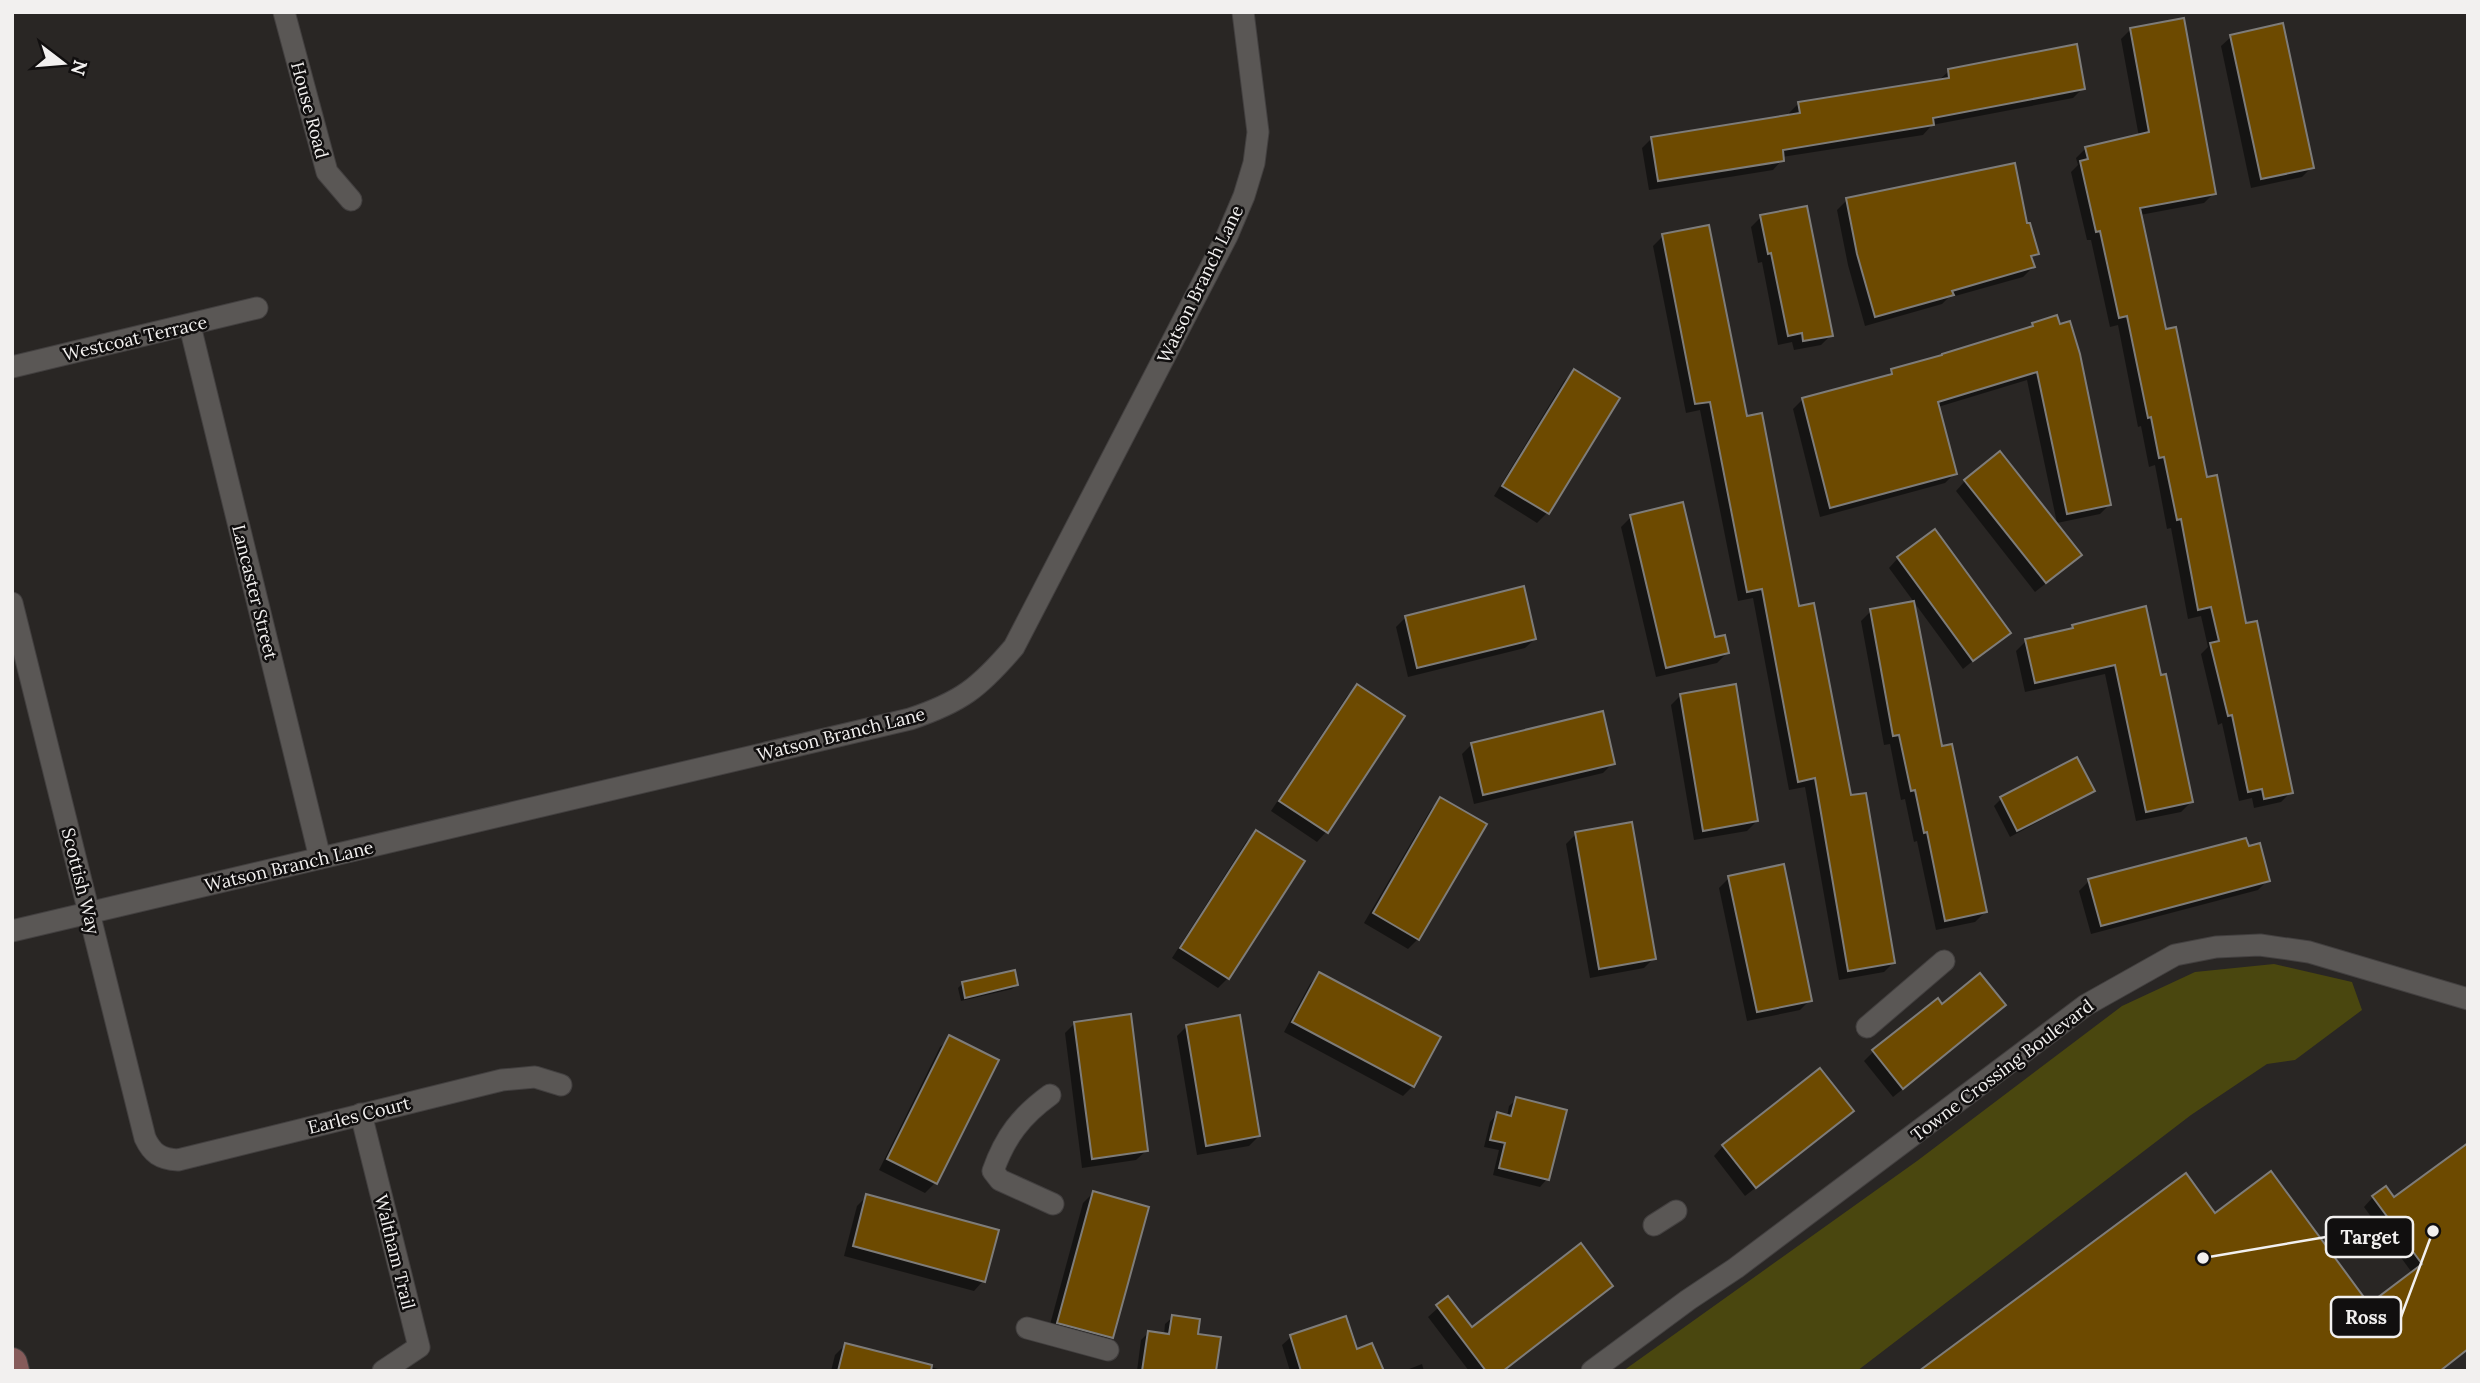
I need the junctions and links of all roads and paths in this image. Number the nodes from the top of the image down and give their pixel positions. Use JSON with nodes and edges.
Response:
{"nodes":[{"id":1,"x":284,"y":12,"type":"edge"},
{"id":2,"x":1243,"y":12,"type":"edge"},
{"id":3,"x":351,"y":200,"type":"dead end"},
{"id":4,"x":257,"y":308,"type":"dead end"},
{"id":5,"x":190,"y":326,"type":"junction"},
{"id":6,"x":12,"y":367,"type":"edge"},
{"id":7,"x":12,"y":603,"type":"edge"},
{"id":8,"x":320,"y":859,"type":"junction"},
{"id":9,"x":89,"y":913,"type":"junction"},
{"id":10,"x":12,"y":932,"type":"edge"},
{"id":11,"x":1944,"y":961,"type":"dead end"},
{"id":12,"x":2468,"y":999,"type":"edge"},
{"id":13,"x":1867,"y":1027,"type":"dead end"},
{"id":14,"x":561,"y":1085,"type":"dead end"},
{"id":15,"x":1050,"y":1095,"type":"dead end"},
{"id":16,"x":361,"y":1114,"type":"junction"},
{"id":17,"x":157,"y":1156,"type":"joint"},
{"id":18,"x":1053,"y":1205,"type":"dead end"},
{"id":19,"x":1676,"y":1211,"type":"dead end"},
{"id":20,"x":1654,"y":1225,"type":"dead end"},
{"id":21,"x":1027,"y":1328,"type":"dead end"},
{"id":22,"x":1108,"y":1350,"type":"dead end"},
{"id":23,"x":12,"y":1363,"type":"edge"},
{"id":24,"x":14,"y":1371,"type":"edge"},
{"id":25,"x":383,"y":1371,"type":"edge"},
{"id":26,"x":1592,"y":1371,"type":"edge"}],
"edges":[{"from":1,"to":3,"type":"street","name":"House Road"},
{"from":2,"to":8,"type":"street","name":"Watson Branch Lane"},
{"from":4,"to":5,"type":"street","name":"Westcoat Terrace"},
{"from":5,"to":6,"type":"street","name":"Westcoat Terrace"},
{"from":5,"to":8,"type":"street","name":"Lancaster Street"},
{"from":7,"to":9,"type":"street","name":"Scottish Way"},
{"from":8,"to":9,"type":"street","name":"Watson Branch Lane"},
{"from":9,"to":10,"type":"street","name":"Watson Branch Lane"},
{"from":9,"to":17,"type":"street","name":"Scottish Way"},
{"from":11,"to":13,"type":"street"},
{"from":12,"to":26,"type":"street","name":"Towne Crossing Boulevard"},
{"from":14,"to":16,"type":"street","name":"Earles Court"},
{"from":15,"to":18,"type":"street"},
{"from":16,"to":17,"type":"street","name":"Earles Court"},
{"from":16,"to":25,"type":"street","name":"Waltham Trail"},
{"from":19,"to":20,"type":"street"},
{"from":21,"to":22,"type":"street"},
{"from":23,"to":24,"type":"street"}]}
